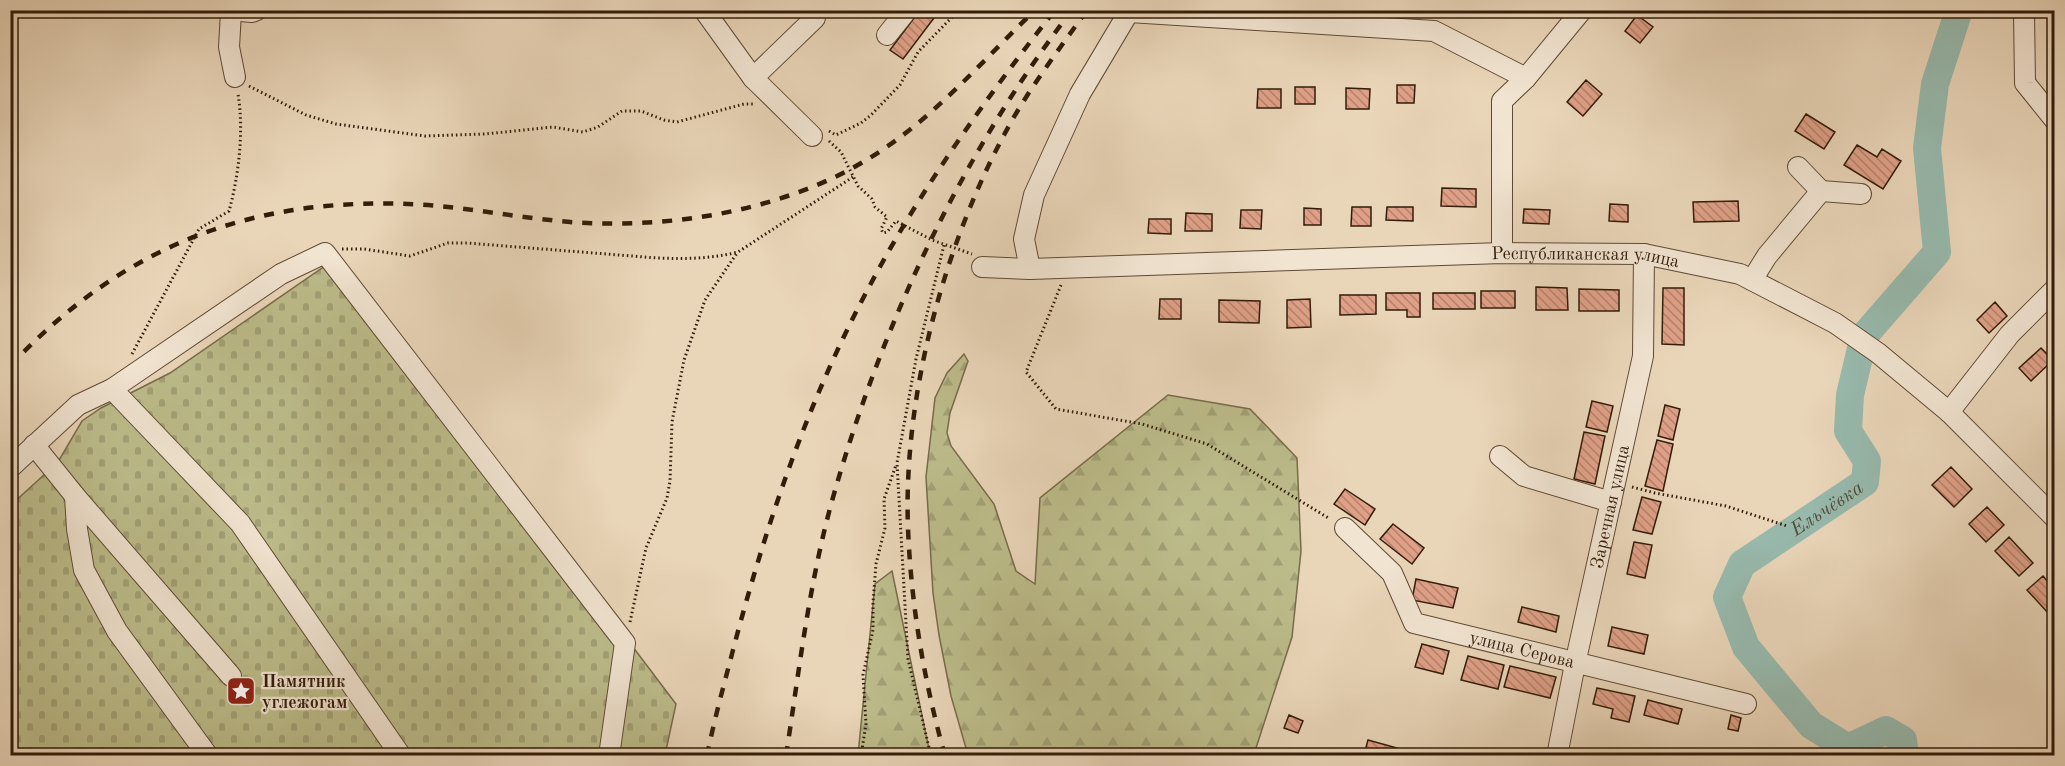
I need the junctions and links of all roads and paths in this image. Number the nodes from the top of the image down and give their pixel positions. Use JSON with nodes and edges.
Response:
{"nodes":[{"id":1,"x":257,"y":10,"type":"edge"},
{"id":2,"x":704,"y":10,"type":"edge"},
{"id":3,"x":809,"y":10,"type":"edge"},
{"id":4,"x":907,"y":10,"type":"edge"},
{"id":5,"x":959,"y":10,"type":"edge"},
{"id":6,"x":1582,"y":10,"type":"edge"},
{"id":7,"x":230,"y":11,"type":"edge"},
{"id":8,"x":1129,"y":11,"type":"edge"},
{"id":9,"x":2024,"y":12,"type":"edge"},
{"id":10,"x":887,"y":35,"type":"dead end"},
{"id":11,"x":234,"y":77,"type":"junction"},
{"id":12,"x":753,"y":78,"type":"junction"},
{"id":13,"x":1526,"y":78,"type":"junction"},
{"id":14,"x":784,"y":109,"type":"junction"},
{"id":15,"x":2055,"y":119,"type":"edge"},
{"id":16,"x":820,"y":133,"type":"junction"},
{"id":17,"x":1798,"y":167,"type":"dead end"},
{"id":18,"x":853,"y":177,"type":"junction"},
{"id":19,"x":1821,"y":191,"type":"junction"},
{"id":20,"x":1861,"y":194,"type":"dead end"},
{"id":21,"x":944,"y":245,"type":"junction"},
{"id":22,"x":738,"y":252,"type":"junction"},
{"id":23,"x":326,"y":253,"type":"junction"},
{"id":24,"x":1502,"y":253,"type":"junction"},
{"id":25,"x":1644,"y":254,"type":"junction"},
{"id":26,"x":978,"y":260,"type":"joint"},
{"id":27,"x":1068,"y":267,"type":"junction"},
{"id":28,"x":1030,"y":268,"type":"junction"},
{"id":29,"x":1752,"y":280,"type":"junction"},
{"id":30,"x":2055,"y":290,"type":"edge"},
{"id":31,"x":129,"y":358,"type":"dead end"},
{"id":32,"x":112,"y":389,"type":"junction"},
{"id":33,"x":1949,"y":412,"type":"junction"},
{"id":34,"x":34,"y":445,"type":"junction"},
{"id":35,"x":1500,"y":456,"type":"dead end"},
{"id":36,"x":897,"y":463,"type":"junction"},
{"id":37,"x":10,"y":468,"type":"edge"},
{"id":38,"x":1616,"y":482,"type":"junction"},
{"id":39,"x":75,"y":496,"type":"junction"},
{"id":40,"x":1611,"y":502,"type":"junction"},
{"id":41,"x":2055,"y":517,"type":"edge"},
{"id":42,"x":1787,"y":526,"type":"dead end"},
{"id":43,"x":1345,"y":528,"type":"joint"},
{"id":44,"x":625,"y":643,"type":"junction"},
{"id":45,"x":1575,"y":664,"type":"junction"},
{"id":46,"x":231,"y":676,"type":"dead end"},
{"id":47,"x":1746,"y":704,"type":"dead end"},
{"id":48,"x":208,"y":756,"type":"edge"},
{"id":49,"x":401,"y":756,"type":"edge"},
{"id":50,"x":609,"y":756,"type":"edge"},
{"id":51,"x":861,"y":756,"type":"edge"},
{"id":52,"x":931,"y":756,"type":"edge"},
{"id":53,"x":1557,"y":756,"type":"edge"}],
"edges":[{"from":1,"to":7,"type":"street"},
{"from":2,"to":12,"type":"street"},
{"from":3,"to":12,"type":"street"},
{"from":4,"to":10,"type":"street"},
{"from":5,"to":16,"type":"path"},
{"from":6,"to":13,"type":"street"},
{"from":7,"to":11,"type":"street"},
{"from":8,"to":13,"type":"street"},
{"from":8,"to":28,"type":"street"},
{"from":9,"to":15,"type":"street"},
{"from":11,"to":14,"type":"path"},
{"from":11,"to":31,"type":"path"},
{"from":12,"to":14,"type":"street"},
{"from":13,"to":24,"type":"street"},
{"from":14,"to":16,"type":"street"},
{"from":16,"to":18,"type":"path"},
{"from":17,"to":19,"type":"street"},
{"from":18,"to":21,"type":"path"},
{"from":18,"to":22,"type":"path"},
{"from":19,"to":20,"type":"street"},
{"from":19,"to":29,"type":"street"},
{"from":21,"to":26,"type":"path"},
{"from":21,"to":36,"type":"path"},
{"from":22,"to":23,"type":"path"},
{"from":22,"to":44,"type":"path"},
{"from":23,"to":32,"type":"street"},
{"from":23,"to":44,"type":"street"},
{"from":24,"to":25,"type":"street","name":"Республиканская улица"},
{"from":24,"to":27,"type":"street","name":"Республиканская улица"},
{"from":25,"to":29,"type":"street","name":"Республиканская улица"},
{"from":25,"to":38,"type":"street","name":"Заречная улица"},
{"from":26,"to":28,"type":"street","name":"Республиканская улица"},
{"from":27,"to":28,"type":"street","name":"Республиканская улица"},
{"from":27,"to":43,"type":"path"},
{"from":29,"to":33,"type":"street","name":"Республиканская улица"},
{"from":30,"to":33,"type":"street"},
{"from":32,"to":34,"type":"street"},
{"from":32,"to":49,"type":"street"},
{"from":33,"to":41,"type":"street","name":"Республиканская улица"},
{"from":34,"to":37,"type":"street"},
{"from":34,"to":39,"type":"street"},
{"from":35,"to":40,"type":"street"},
{"from":36,"to":51,"type":"path"},
{"from":36,"to":52,"type":"path"},
{"from":38,"to":40,"type":"street","name":"Заречная улица"},
{"from":38,"to":42,"type":"path"},
{"from":39,"to":46,"type":"street"},
{"from":39,"to":48,"type":"street"},
{"from":40,"to":45,"type":"street","name":"Заречная улица"},
{"from":43,"to":45,"type":"street","name":"улица Серова"},
{"from":44,"to":50,"type":"street"},
{"from":45,"to":47,"type":"street","name":"улица Серова"},
{"from":45,"to":53,"type":"street","name":"Заречная улица"}]}
